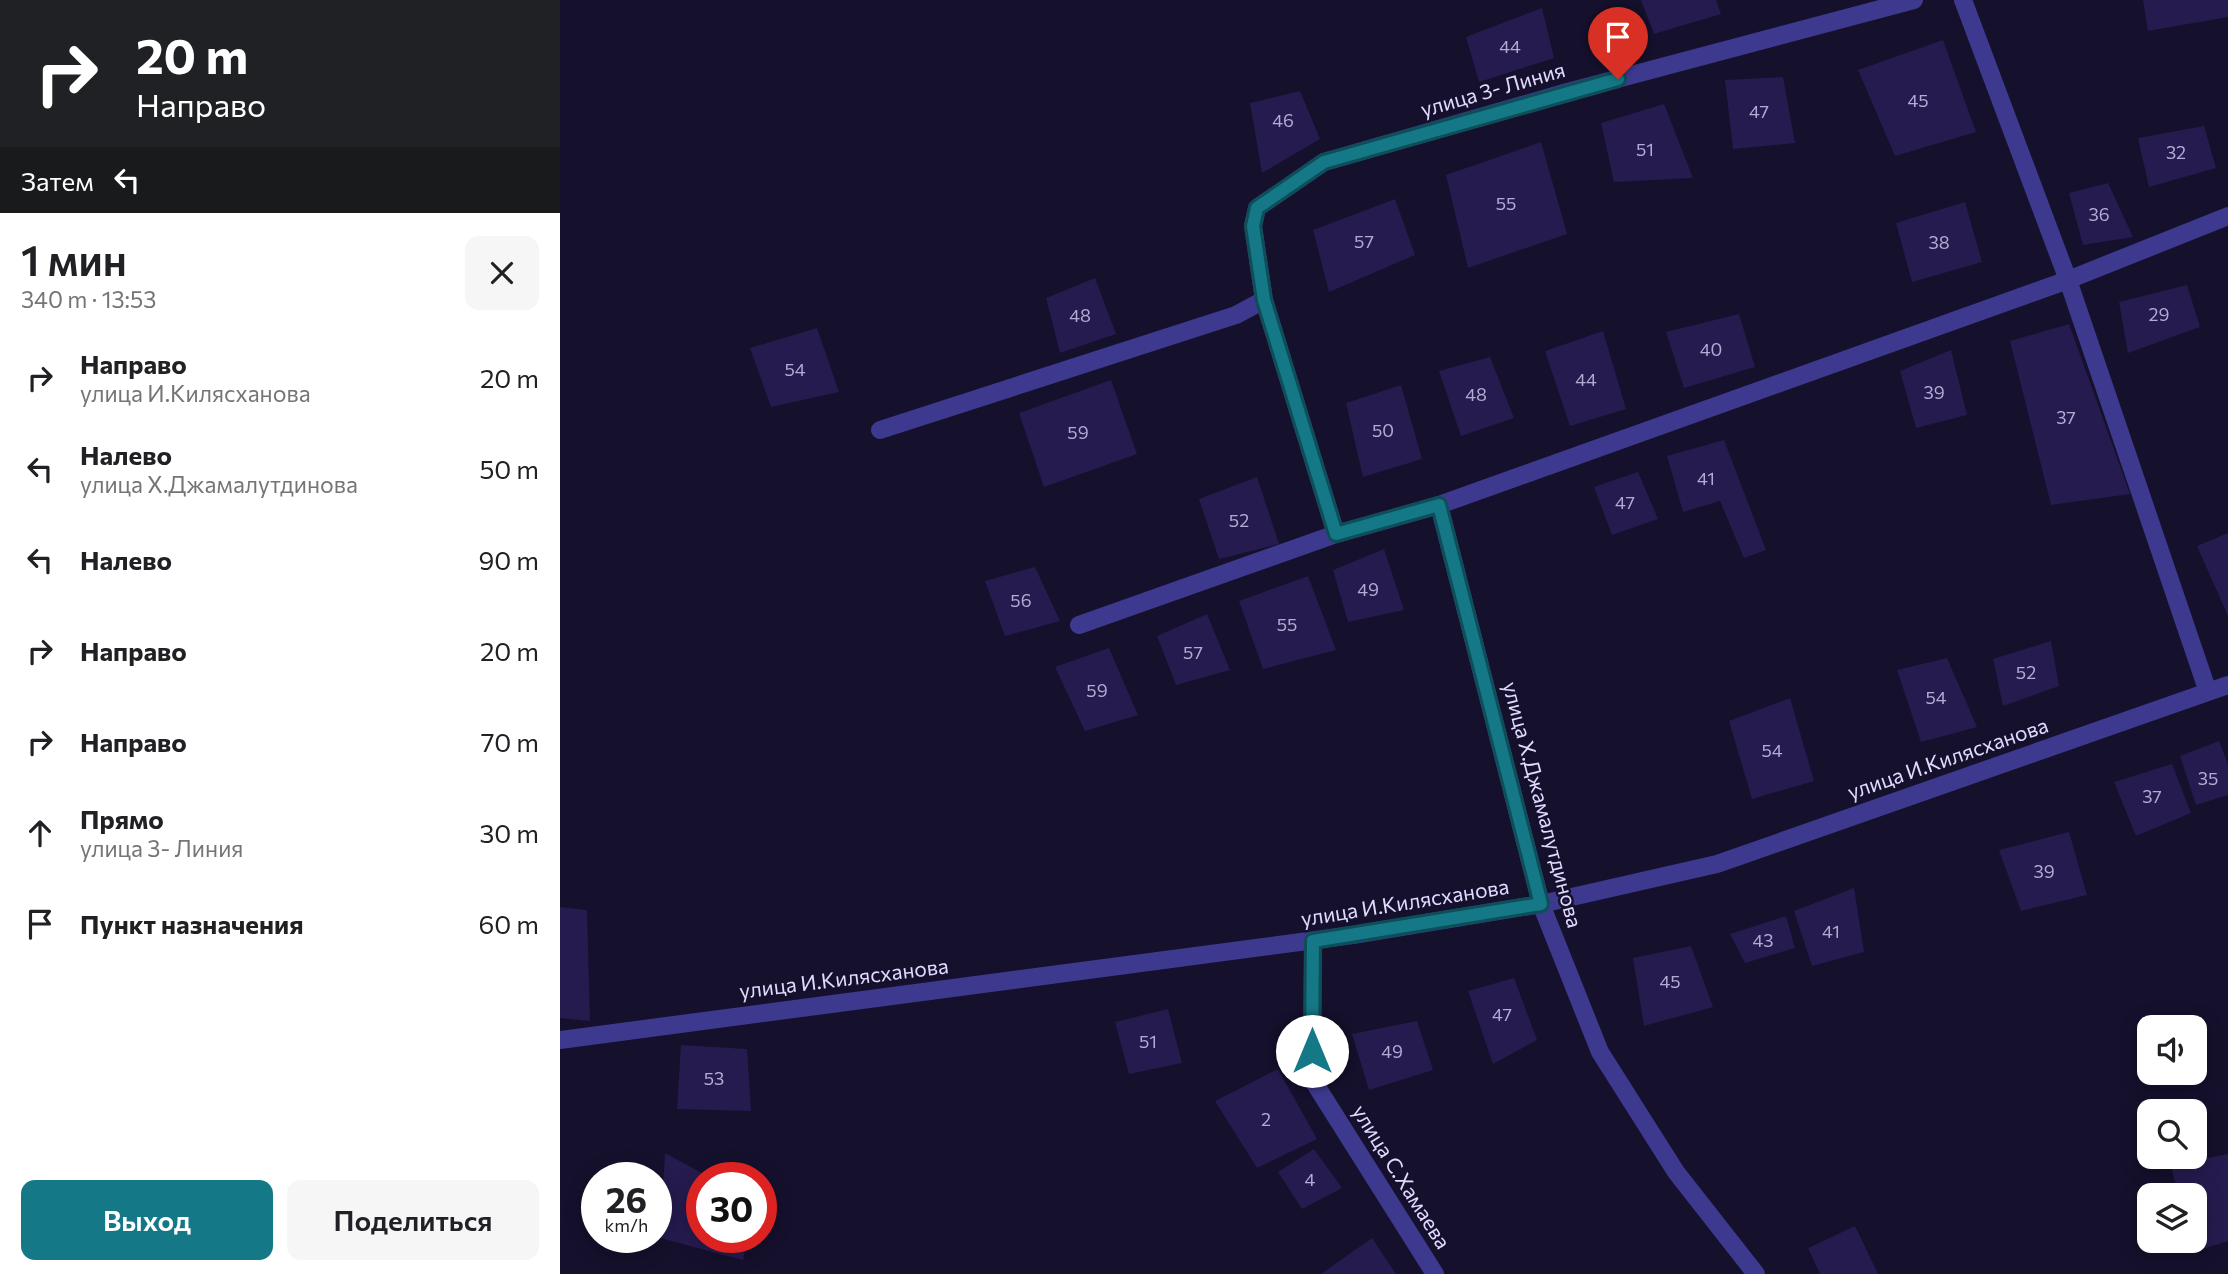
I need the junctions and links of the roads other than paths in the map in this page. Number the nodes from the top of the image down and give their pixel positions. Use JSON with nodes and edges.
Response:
{"nodes":[{"id":1,"x":1914,"y":0,"type":"edge"},
{"id":2,"x":1963,"y":0,"type":"edge"},
{"id":3,"x":2228,"y":216,"type":"edge"},
{"id":4,"x":2068,"y":280,"type":"junction"},
{"id":5,"x":1264,"y":300,"type":"junction"},
{"id":6,"x":880,"y":430,"type":"dead end"},
{"id":7,"x":1439,"y":505,"type":"junction"},
{"id":8,"x":1336,"y":534,"type":"junction"},
{"id":9,"x":1079,"y":625,"type":"dead end"},
{"id":10,"x":2228,"y":685,"type":"edge"},
{"id":11,"x":2208,"y":692,"type":"junction"},
{"id":12,"x":1541,"y":904,"type":"junction"},
{"id":13,"x":1313,"y":941,"type":"junction"},
{"id":14,"x":560,"y":1040,"type":"edge"},
{"id":15,"x":1435,"y":1274,"type":"edge"},
{"id":16,"x":1756,"y":1274,"type":"edge"}],
"edges":[{"from":1,"to":5,"type":"street","name":"улица 3- Линия"},
{"from":2,"to":4,"type":"street"},
{"from":3,"to":4,"type":"street"},
{"from":4,"to":7,"type":"street"},
{"from":4,"to":11,"type":"street"},
{"from":5,"to":6,"type":"street"},
{"from":5,"to":8,"type":"street","name":"улица 3- Линия"},
{"from":7,"to":8,"type":"street"},
{"from":7,"to":12,"type":"street","name":"улица Х.Джамалутдинова"},
{"from":8,"to":9,"type":"street"},
{"from":10,"to":11,"type":"street","name":"улица И.Килясханова"},
{"from":11,"to":12,"type":"street","name":"улица И.Килясханова"},
{"from":12,"to":13,"type":"street","name":"улица И.Килясханова"},
{"from":12,"to":16,"type":"street","name":"улица Х.Джамалутдинова"},
{"from":13,"to":14,"type":"street","name":"улица И.Килясханова"},
{"from":13,"to":15,"type":"street","name":"улица С.Хамаева"}]}
